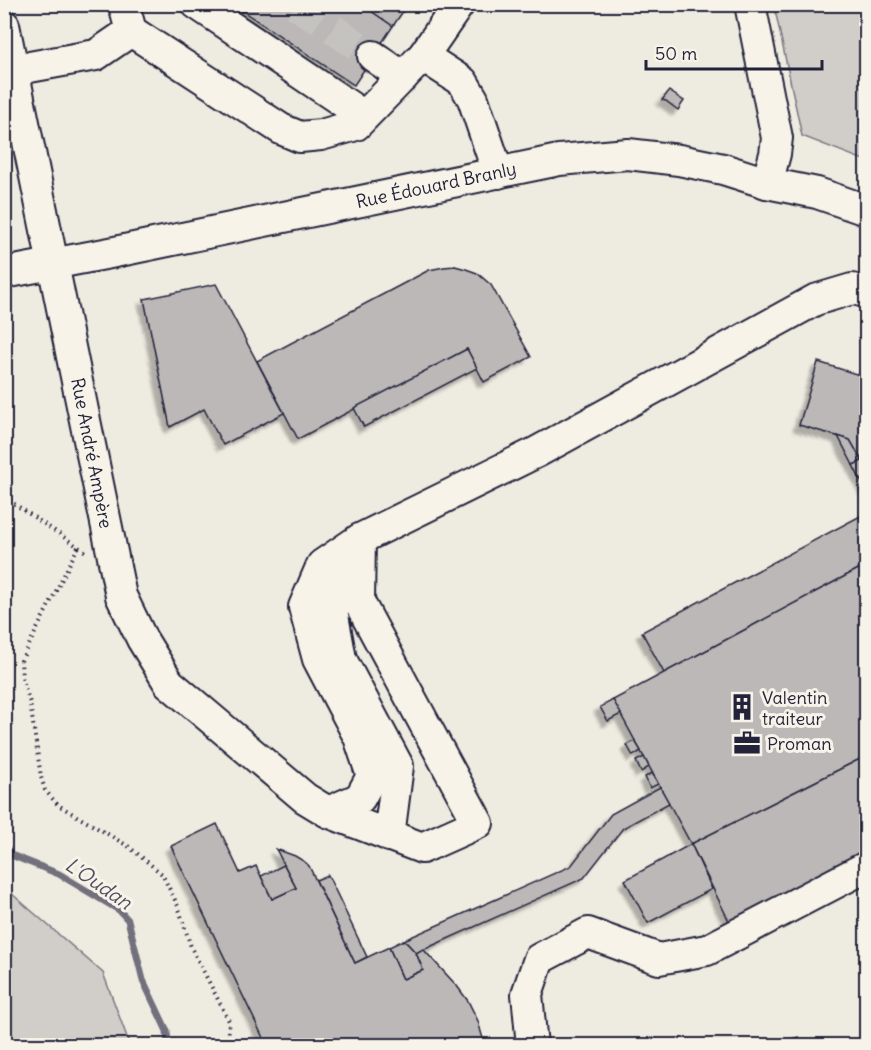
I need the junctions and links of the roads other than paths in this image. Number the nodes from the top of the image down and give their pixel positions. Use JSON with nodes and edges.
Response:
{"nodes":[{"id":1,"x":197,"y":4,"type":"edge"},
{"id":2,"x":459,"y":4,"type":"edge"},
{"id":3,"x":750,"y":4,"type":"edge"},
{"id":4,"x":129,"y":18,"type":"edge"},
{"id":5,"x":4,"y":25,"type":"edge"},
{"id":6,"x":373,"y":56,"type":"tunnel mouth"},
{"id":7,"x":413,"y":66,"type":"junction"},
{"id":8,"x":13,"y":70,"type":"junction"},
{"id":9,"x":364,"y":116,"type":"junction"},
{"id":10,"x":498,"y":173,"type":"junction"},
{"id":11,"x":766,"y":183,"type":"junction"},
{"id":12,"x":867,"y":210,"type":"edge"},
{"id":13,"x":867,"y":225,"type":"edge"},
{"id":14,"x":53,"y":264,"type":"junction"},
{"id":15,"x":4,"y":273,"type":"edge"},
{"id":16,"x":867,"y":292,"type":"edge"},
{"id":17,"x":360,"y":539,"type":"junction"},
{"id":18,"x":328,"y":812,"type":"junction"},
{"id":19,"x":388,"y":836,"type":"junction"},
{"id":20,"x":867,"y":867,"type":"edge"},
{"id":21,"x":532,"y":1046,"type":"edge"}],
"edges":[{"from":1,"to":9,"type":"street"},
{"from":2,"to":7,"type":"street"},
{"from":3,"to":11,"type":"street"},
{"from":4,"to":8,"type":"street"},
{"from":4,"to":9,"type":"street"},
{"from":5,"to":8,"type":"street","name":"Rue André Ampère"},
{"from":6,"to":7,"type":"street"},
{"from":7,"to":9,"type":"street"},
{"from":7,"to":10,"type":"street"},
{"from":8,"to":14,"type":"street","name":"Rue André Ampère"},
{"from":10,"to":11,"type":"street","name":"Rue Édouard Branly"},
{"from":10,"to":14,"type":"street","name":"Rue Édouard Branly"},
{"from":11,"to":12,"type":"street","name":"Rue Édouard Branly"},
{"from":11,"to":13,"type":"street"},
{"from":14,"to":15,"type":"street","name":"Rue Édouard Branly"},
{"from":14,"to":18,"type":"street","name":"Rue André Ampère"},
{"from":16,"to":17,"type":"street"},
{"from":17,"to":18,"type":"street"},
{"from":17,"to":19,"type":"street"},
{"from":17,"to":19,"type":"street","name":"Rue André Ampère"},
{"from":18,"to":19,"type":"street","name":"Rue André Ampère"},
{"from":20,"to":21,"type":"street"}]}
